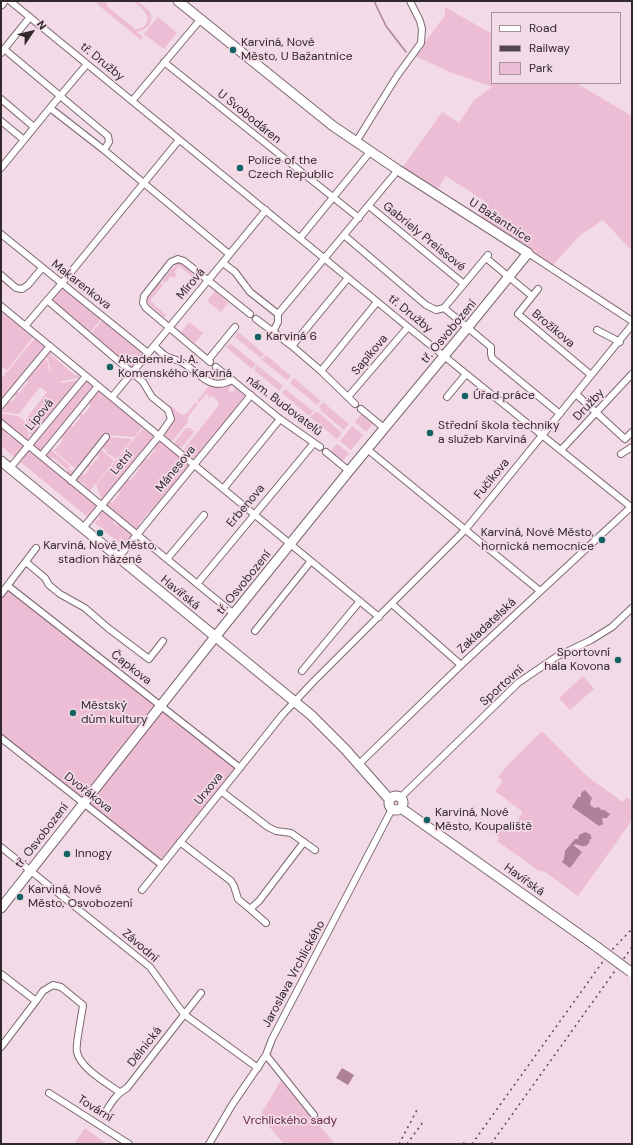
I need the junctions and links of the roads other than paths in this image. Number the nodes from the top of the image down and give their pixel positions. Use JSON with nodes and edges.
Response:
{"nodes":[{"id":1,"x":3,"y":1,"type":"edge"},
{"id":2,"x":10,"y":1,"type":"edge"},
{"id":3,"x":410,"y":1,"type":"edge"},
{"id":4,"x":180,"y":2,"type":"edge"},
{"id":5,"x":1,"y":4,"type":"edge"},
{"id":6,"x":30,"y":17,"type":"junction"},
{"id":7,"x":200,"y":20,"type":"junction"},
{"id":8,"x":3,"y":51,"type":"edge"},
{"id":9,"x":164,"y":62,"type":"junction"},
{"id":10,"x":87,"y":64,"type":"junction"},
{"id":11,"x":60,"y":96,"type":"junction"},
{"id":12,"x":1,"y":99,"type":"edge"},
{"id":13,"x":132,"y":101,"type":"junction"},
{"id":14,"x":50,"y":108,"type":"junction"},
{"id":15,"x":1,"y":121,"type":"edge"},
{"id":16,"x":34,"y":127,"type":"junction"},
{"id":17,"x":24,"y":140,"type":"junction"},
{"id":18,"x":179,"y":140,"type":"junction"},
{"id":19,"x":356,"y":142,"type":"junction"},
{"id":20,"x":104,"y":150,"type":"junction"},
{"id":21,"x":370,"y":152,"type":"junction"},
{"id":22,"x":1,"y":168,"type":"edge"},
{"id":23,"x":398,"y":170,"type":"junction"},
{"id":24,"x":143,"y":184,"type":"junction"},
{"id":25,"x":333,"y":198,"type":"junction"},
{"id":26,"x":369,"y":206,"type":"junction"},
{"id":27,"x":266,"y":210,"type":"junction"},
{"id":28,"x":358,"y":218,"type":"junction"},
{"id":29,"x":1,"y":234,"type":"edge"},
{"id":30,"x":344,"y":236,"type":"junction"},
{"id":31,"x":300,"y":238,"type":"junction"},
{"id":32,"x":528,"y":253,"type":"junction"},
{"id":33,"x":229,"y":254,"type":"junction"},
{"id":34,"x":325,"y":259,"type":"junction"},
{"id":35,"x":223,"y":263,"type":"junction"},
{"id":36,"x":42,"y":268,"type":"junction"},
{"id":37,"x":1,"y":275,"type":"edge"},
{"id":38,"x":510,"y":276,"type":"junction"},
{"id":39,"x":348,"y":278,"type":"junction"},
{"id":40,"x":208,"y":280,"type":"junction"},
{"id":41,"x":62,"y":283,"type":"junction"},
{"id":42,"x":464,"y":284,"type":"junction"},
{"id":43,"x":538,"y":288,"type":"dead end"},
{"id":44,"x":532,"y":296,"type":"junction"},
{"id":45,"x":47,"y":300,"type":"junction"},
{"id":46,"x":377,"y":302,"type":"junction"},
{"id":47,"x":1,"y":306,"type":"edge"},
{"id":48,"x":444,"y":308,"type":"junction"},
{"id":49,"x":250,"y":314,"type":"dead end"},
{"id":50,"x":278,"y":314,"type":"junction"},
{"id":51,"x":256,"y":319,"type":"dead end"},
{"id":52,"x":632,"y":321,"type":"edge"},
{"id":53,"x":632,"y":325,"type":"edge"},
{"id":54,"x":25,"y":326,"type":"junction"},
{"id":55,"x":169,"y":327,"type":"junction"},
{"id":56,"x":235,"y":327,"type":"dead end"},
{"id":57,"x":408,"y":327,"type":"junction"},
{"id":58,"x":468,"y":328,"type":"junction"},
{"id":59,"x":597,"y":330,"type":"dead end"},
{"id":60,"x":272,"y":332,"type":"junction"},
{"id":61,"x":620,"y":342,"type":"junction"},
{"id":62,"x":50,"y":346,"type":"junction"},
{"id":63,"x":154,"y":346,"type":"junction"},
{"id":64,"x":292,"y":346,"type":"junction"},
{"id":65,"x":148,"y":353,"type":"junction"},
{"id":66,"x":444,"y":356,"type":"junction"},
{"id":67,"x":216,"y":367,"type":"dead end"},
{"id":68,"x":321,"y":371,"type":"junction"},
{"id":69,"x":132,"y":372,"type":"junction"},
{"id":70,"x":466,"y":374,"type":"junction"},
{"id":71,"x":632,"y":374,"type":"edge"},
{"id":72,"x":591,"y":375,"type":"junction"},
{"id":73,"x":86,"y":376,"type":"junction"},
{"id":74,"x":232,"y":380,"type":"junction"},
{"id":75,"x":98,"y":386,"type":"junction"},
{"id":76,"x":576,"y":394,"type":"junction"},
{"id":77,"x":251,"y":395,"type":"junction"},
{"id":78,"x":112,"y":397,"type":"junction"},
{"id":79,"x":348,"y":397,"type":"junction"},
{"id":80,"x":447,"y":397,"type":"dead end"},
{"id":81,"x":355,"y":404,"type":"dead end"},
{"id":82,"x":1,"y":405,"type":"edge"},
{"id":83,"x":361,"y":409,"type":"dead end"},
{"id":84,"x":596,"y":413,"type":"junction"},
{"id":85,"x":560,"y":414,"type":"junction"},
{"id":86,"x":280,"y":419,"type":"junction"},
{"id":87,"x":1,"y":424,"type":"edge"},
{"id":88,"x":384,"y":428,"type":"junction"},
{"id":89,"x":632,"y":432,"type":"edge"},
{"id":90,"x":159,"y":436,"type":"junction"},
{"id":91,"x":542,"y":436,"type":"junction"},
{"id":92,"x":106,"y":437,"type":"dead end"},
{"id":93,"x":314,"y":443,"type":"junction"},
{"id":94,"x":29,"y":446,"type":"junction"},
{"id":95,"x":320,"y":447,"type":"dead end"},
{"id":96,"x":632,"y":447,"type":"edge"},
{"id":97,"x":367,"y":449,"type":"junction"},
{"id":98,"x":561,"y":450,"type":"junction"},
{"id":99,"x":326,"y":452,"type":"dead end"},
{"id":100,"x":622,"y":454,"type":"dead end"},
{"id":101,"x":41,"y":456,"type":"junction"},
{"id":102,"x":1,"y":461,"type":"edge"},
{"id":103,"x":194,"y":464,"type":"junction"},
{"id":104,"x":10,"y":468,"type":"junction"},
{"id":105,"x":348,"y":471,"type":"junction"},
{"id":106,"x":71,"y":481,"type":"junction"},
{"id":107,"x":224,"y":488,"type":"junction"},
{"id":108,"x":101,"y":505,"type":"junction"},
{"id":109,"x":631,"y":507,"type":"joint"},
{"id":110,"x":254,"y":513,"type":"junction"},
{"id":111,"x":204,"y":515,"type":"dead end"},
{"id":112,"x":83,"y":528,"type":"junction"},
{"id":113,"x":465,"y":530,"type":"junction"},
{"id":114,"x":137,"y":535,"type":"junction"},
{"id":115,"x":291,"y":544,"type":"junction"},
{"id":116,"x":36,"y":548,"type":"dead end"},
{"id":117,"x":118,"y":558,"type":"junction"},
{"id":118,"x":167,"y":559,"type":"junction"},
{"id":119,"x":311,"y":561,"type":"junction"},
{"id":120,"x":26,"y":562,"type":"junction"},
{"id":121,"x":197,"y":584,"type":"junction"},
{"id":122,"x":8,"y":586,"type":"junction"},
{"id":123,"x":540,"y":591,"type":"junction"},
{"id":124,"x":1,"y":594,"type":"edge"},
{"id":125,"x":360,"y":601,"type":"junction"},
{"id":126,"x":392,"y":604,"type":"junction"},
{"id":127,"x":632,"y":608,"type":"edge"},
{"id":128,"x":234,"y":614,"type":"junction"},
{"id":129,"x":379,"y":617,"type":"junction"},
{"id":130,"x":254,"y":631,"type":"dead end"},
{"id":131,"x":215,"y":637,"type":"junction"},
{"id":132,"x":163,"y":641,"type":"dead end"},
{"id":133,"x":461,"y":665,"type":"junction"},
{"id":134,"x":302,"y":671,"type":"dead end"},
{"id":135,"x":294,"y":702,"type":"junction"},
{"id":136,"x":161,"y":706,"type":"junction"},
{"id":137,"x":1,"y":738,"type":"edge"},
{"id":138,"x":359,"y":764,"type":"junction"},
{"id":139,"x":240,"y":768,"type":"junction"},
{"id":140,"x":221,"y":791,"type":"junction"},
{"id":141,"x":400,"y":798,"type":"junction"},
{"id":142,"x":390,"y":800,"type":"junction"},
{"id":143,"x":84,"y":803,"type":"junction"},
{"id":144,"x":397,"y":809,"type":"junction"},
{"id":145,"x":180,"y":842,"type":"junction"},
{"id":146,"x":304,"y":842,"type":"junction"},
{"id":147,"x":1,"y":847,"type":"edge"},
{"id":148,"x":315,"y":850,"type":"dead end"},
{"id":149,"x":162,"y":865,"type":"junction"},
{"id":150,"x":30,"y":870,"type":"junction"},
{"id":151,"x":142,"y":890,"type":"dead end"},
{"id":152,"x":1,"y":908,"type":"edge"},
{"id":153,"x":250,"y":909,"type":"junction"},
{"id":154,"x":266,"y":923,"type":"dead end"},
{"id":155,"x":632,"y":973,"type":"edge"},
{"id":156,"x":1,"y":974,"type":"edge"},
{"id":157,"x":201,"y":993,"type":"dead end"},
{"id":158,"x":36,"y":1001,"type":"junction"},
{"id":159,"x":185,"y":1015,"type":"junction"},
{"id":160,"x":1,"y":1047,"type":"edge"},
{"id":161,"x":266,"y":1055,"type":"junction"},
{"id":162,"x":258,"y":1068,"type":"junction"},
{"id":163,"x":119,"y":1092,"type":"junction"},
{"id":164,"x":49,"y":1093,"type":"dead end"},
{"id":165,"x":105,"y":1113,"type":"dead end"},
{"id":166,"x":314,"y":1115,"type":"dead end"},
{"id":167,"x":129,"y":1144,"type":"edge"},
{"id":168,"x":209,"y":1144,"type":"edge"}],
"edges":[{"from":1,"to":5,"type":"street"},
{"from":2,"to":6,"type":"street","name":"tř. Družby"},
{"from":3,"to":19,"type":"street"},
{"from":4,"to":7,"type":"street","name":"U Bažantnice"},
{"from":6,"to":8,"type":"street"},
{"from":6,"to":10,"type":"street","name":"tř. Družby"},
{"from":7,"to":9,"type":"street"},
{"from":7,"to":19,"type":"street","name":"U Bažantnice"},
{"from":8,"to":11,"type":"street"},
{"from":9,"to":13,"type":"street"},
{"from":9,"to":25,"type":"street","name":"U Svobodáren"},
{"from":10,"to":11,"type":"street"},
{"from":10,"to":13,"type":"street","name":"tř. Družby"},
{"from":11,"to":14,"type":"street"},
{"from":11,"to":20,"type":"street"},
{"from":12,"to":16,"type":"street"},
{"from":13,"to":18,"type":"street","name":"tř. Družby"},
{"from":14,"to":16,"type":"street"},
{"from":14,"to":20,"type":"street"},
{"from":15,"to":17,"type":"street"},
{"from":16,"to":17,"type":"street"},
{"from":17,"to":22,"type":"street"},
{"from":18,"to":24,"type":"street"},
{"from":18,"to":27,"type":"street","name":"tř. Družby"},
{"from":19,"to":21,"type":"street","name":"U Bažantnice"},
{"from":20,"to":24,"type":"street"},
{"from":21,"to":23,"type":"street","name":"U Bažantnice"},
{"from":21,"to":25,"type":"street"},
{"from":23,"to":26,"type":"street"},
{"from":23,"to":32,"type":"street","name":"U Bažantnice"},
{"from":24,"to":33,"type":"street"},
{"from":24,"to":41,"type":"street"},
{"from":25,"to":28,"type":"street","name":"U Svobodáren"},
{"from":25,"to":31,"type":"street"},
{"from":26,"to":28,"type":"street"},
{"from":26,"to":42,"type":"street","name":"Gabriely Preissové"},
{"from":27,"to":31,"type":"street","name":"tř. Družby"},
{"from":27,"to":33,"type":"street","name":"Mírová"},
{"from":28,"to":30,"type":"street"},
{"from":29,"to":36,"type":"street","name":"Makarenkova"},
{"from":30,"to":34,"type":"street"},
{"from":30,"to":48,"type":"street","name":"tř. Družby"},
{"from":31,"to":34,"type":"street","name":"tř. Družby"},
{"from":32,"to":38,"type":"street","name":"tř. Osvobození"},
{"from":32,"to":52,"type":"street","name":"U Bažantnice"},
{"from":33,"to":35,"type":"street","name":"Mírová"},
{"from":34,"to":39,"type":"street","name":"tř. Družby"},
{"from":34,"to":50,"type":"street"},
{"from":35,"to":40,"type":"street","name":"Mírová"},
{"from":35,"to":50,"type":"street"},
{"from":36,"to":37,"type":"street"},
{"from":36,"to":41,"type":"street","name":"Makarenkova"},
{"from":38,"to":42,"type":"street","name":"tř. Osvobození"},
{"from":38,"to":44,"type":"street","name":"Brožíkova"},
{"from":38,"to":58,"type":"street","name":"tř. Osvobození"},
{"from":39,"to":46,"type":"street","name":"tř. Družby"},
{"from":39,"to":64,"type":"street"},
{"from":40,"to":49,"type":"street"},
{"from":40,"to":55,"type":"street","name":"Mírová"},
{"from":40,"to":55,"type":"street"},
{"from":41,"to":45,"type":"street"},
{"from":41,"to":65,"type":"street","name":"Makarenkova"},
{"from":42,"to":48,"type":"street","name":"tř. Osvobození"},
{"from":43,"to":44,"type":"street","name":"Brožíkova"},
{"from":44,"to":72,"type":"street","name":"Brožíkova"},
{"from":45,"to":54,"type":"street"},
{"from":45,"to":69,"type":"street"},
{"from":46,"to":57,"type":"street","name":"tř. Družby"},
{"from":46,"to":68,"type":"street"},
{"from":47,"to":54,"type":"street"},
{"from":48,"to":58,"type":"street"},
{"from":50,"to":60,"type":"street"},
{"from":51,"to":60,"type":"street"},
{"from":53,"to":61,"type":"street","name":"Fučíkova"},
{"from":54,"to":62,"type":"street"},
{"from":55,"to":56,"type":"street"},
{"from":55,"to":63,"type":"street","name":"Mírová"},
{"from":57,"to":66,"type":"street","name":"tř. Družby"},
{"from":57,"to":79,"type":"street","name":"Sapíkova"},
{"from":58,"to":66,"type":"street","name":"tř. Osvobození"},
{"from":58,"to":85,"type":"street"},
{"from":59,"to":61,"type":"street"},
{"from":60,"to":64,"type":"street"},
{"from":61,"to":72,"type":"street","name":"Fučíkova"},
{"from":62,"to":73,"type":"street"},
{"from":62,"to":82,"type":"street"},
{"from":63,"to":65,"type":"street","name":"Mírová"},
{"from":63,"to":74,"type":"street"},
{"from":64,"to":68,"type":"street"},
{"from":65,"to":69,"type":"street","name":"Mírová"},
{"from":66,"to":70,"type":"street","name":"tř. Družby"},
{"from":66,"to":88,"type":"street","name":"tř. Osvobození"},
{"from":67,"to":74,"type":"street","name":"nám. Budovatelů"},
{"from":68,"to":79,"type":"street"},
{"from":69,"to":78,"type":"street","name":"Mírová"},
{"from":69,"to":90,"type":"street"},
{"from":70,"to":80,"type":"street"},
{"from":70,"to":91,"type":"street","name":"tř. Družby"},
{"from":71,"to":84,"type":"street","name":"Družby"},
{"from":72,"to":76,"type":"street","name":"Fučíkova"},
{"from":73,"to":75,"type":"street"},
{"from":73,"to":94,"type":"street","name":"Lipová"},
{"from":74,"to":77,"type":"street","name":"nám. Budovatelů"},
{"from":75,"to":78,"type":"street"},
{"from":75,"to":101,"type":"street"},
{"from":76,"to":84,"type":"street"},
{"from":76,"to":85,"type":"street","name":"Fučíkova"},
{"from":77,"to":86,"type":"street","name":"nám. Budovatelů"},
{"from":77,"to":103,"type":"street","name":"Mánesova"},
{"from":78,"to":90,"type":"street"},
{"from":79,"to":81,"type":"street"},
{"from":83,"to":88,"type":"street"},
{"from":84,"to":89,"type":"street"},
{"from":84,"to":98,"type":"street","name":"Družby"},
{"from":85,"to":91,"type":"street","name":"Fučíkova"},
{"from":86,"to":93,"type":"street","name":"nám. Budovatelů"},
{"from":86,"to":107,"type":"street"},
{"from":87,"to":94,"type":"street"},
{"from":88,"to":97,"type":"street","name":"tř. Osvobození"},
{"from":90,"to":103,"type":"street"},
{"from":90,"to":108,"type":"street","name":"Letní"},
{"from":91,"to":98,"type":"street","name":"tř. Družby"},
{"from":91,"to":113,"type":"street","name":"Fučíkova"},
{"from":92,"to":106,"type":"street"},
{"from":93,"to":95,"type":"street","name":"nám. Budovatelů"},
{"from":93,"to":110,"type":"street","name":"Erbenova"},
{"from":94,"to":101,"type":"street"},
{"from":94,"to":104,"type":"street","name":"Lipová"},
{"from":96,"to":100,"type":"street"},
{"from":97,"to":105,"type":"street","name":"tř. Osvobození"},
{"from":97,"to":113,"type":"street"},
{"from":98,"to":109,"type":"street","name":"tř. Družby"},
{"from":99,"to":105,"type":"street","name":"nám. Budovatelů"},
{"from":101,"to":106,"type":"street"},
{"from":102,"to":104,"type":"street","name":"Havířská"},
{"from":103,"to":107,"type":"street"},
{"from":103,"to":114,"type":"street","name":"Mánesova"},
{"from":104,"to":112,"type":"street","name":"Havířská"},
{"from":105,"to":115,"type":"street","name":"tř. Osvobození"},
{"from":106,"to":108,"type":"street"},
{"from":107,"to":110,"type":"street"},
{"from":108,"to":112,"type":"street","name":"Letní"},
{"from":108,"to":114,"type":"street"},
{"from":109,"to":123,"type":"street","name":"Zakladatelská"},
{"from":110,"to":115,"type":"street"},
{"from":110,"to":121,"type":"street","name":"Erbenova"},
{"from":111,"to":118,"type":"street"},
{"from":112,"to":117,"type":"street","name":"Havířská"},
{"from":113,"to":123,"type":"street"},
{"from":113,"to":126,"type":"street","name":"Fučíkova"},
{"from":114,"to":117,"type":"street","name":"Mánesova"},
{"from":114,"to":118,"type":"street"},
{"from":115,"to":119,"type":"street"},
{"from":115,"to":128,"type":"street","name":"tř. Osvobození"},
{"from":116,"to":120,"type":"street"},
{"from":117,"to":131,"type":"street","name":"Havířská"},
{"from":118,"to":121,"type":"street"},
{"from":119,"to":125,"type":"street"},
{"from":119,"to":130,"type":"street"},
{"from":120,"to":122,"type":"street"},
{"from":120,"to":132,"type":"street","name":"Čapkova"},
{"from":121,"to":128,"type":"street"},
{"from":122,"to":124,"type":"street"},
{"from":122,"to":136,"type":"street","name":"Čapkova"},
{"from":123,"to":133,"type":"street","name":"Zakladatelská"},
{"from":125,"to":129,"type":"street"},
{"from":125,"to":134,"type":"street"},
{"from":126,"to":129,"type":"street","name":"Fučíkova"},
{"from":126,"to":133,"type":"street"},
{"from":127,"to":141,"type":"street","name":"Sportovní"},
{"from":128,"to":131,"type":"street","name":"tř. Osvobození"},
{"from":129,"to":135,"type":"street","name":"Fučíkova"},
{"from":131,"to":135,"type":"street","name":"Havířská"},
{"from":131,"to":136,"type":"street","name":"tř. Osvobození"},
{"from":133,"to":138,"type":"street","name":"Zakladatelská"},
{"from":135,"to":138,"type":"street","name":"Havířská"},
{"from":135,"to":139,"type":"street","name":"Urxova"},
{"from":136,"to":139,"type":"street","name":"Čapkova"},
{"from":136,"to":143,"type":"street","name":"tř. Osvobození"},
{"from":137,"to":143,"type":"street","name":"Dvořákova"},
{"from":138,"to":142,"type":"street","name":"Havířská"},
{"from":139,"to":140,"type":"street","name":"Urxova"},
{"from":140,"to":145,"type":"street","name":"Urxova"},
{"from":140,"to":146,"type":"street"},
{"from":141,"to":142,"type":"street"},
{"from":141,"to":144,"type":"street"},
{"from":142,"to":144,"type":"street"},
{"from":143,"to":149,"type":"street","name":"Dvořákova"},
{"from":143,"to":150,"type":"street","name":"tř. Osvobození"},
{"from":144,"to":155,"type":"street","name":"Havířská","bridge":true},
{"from":144,"to":161,"type":"street","name":"Jaroslava Vrchlického"},
{"from":145,"to":149,"type":"street","name":"Urxova"},
{"from":145,"to":153,"type":"street"},
{"from":146,"to":148,"type":"street"},
{"from":146,"to":153,"type":"street"},
{"from":147,"to":150,"type":"street","name":"Závodní"},
{"from":149,"to":151,"type":"street","name":"Urxova"},
{"from":150,"to":152,"type":"street","name":"tř. Osvobození"},
{"from":150,"to":159,"type":"street","name":"Závodní"},
{"from":153,"to":154,"type":"street"},
{"from":156,"to":158,"type":"street"},
{"from":157,"to":159,"type":"street","name":"Dělnická"},
{"from":158,"to":160,"type":"street"},
{"from":158,"to":163,"type":"street"},
{"from":159,"to":162,"type":"street","name":"Závodní"},
{"from":159,"to":163,"type":"street","name":"Dělnická"},
{"from":161,"to":162,"type":"street","name":"Jaroslava Vrchlického"},
{"from":161,"to":166,"type":"street"},
{"from":162,"to":168,"type":"street","name":"Jaroslava Vrchlického"},
{"from":163,"to":165,"type":"street","name":"Dělnická"},
{"from":164,"to":167,"type":"street","name":"Tovární"}]}
